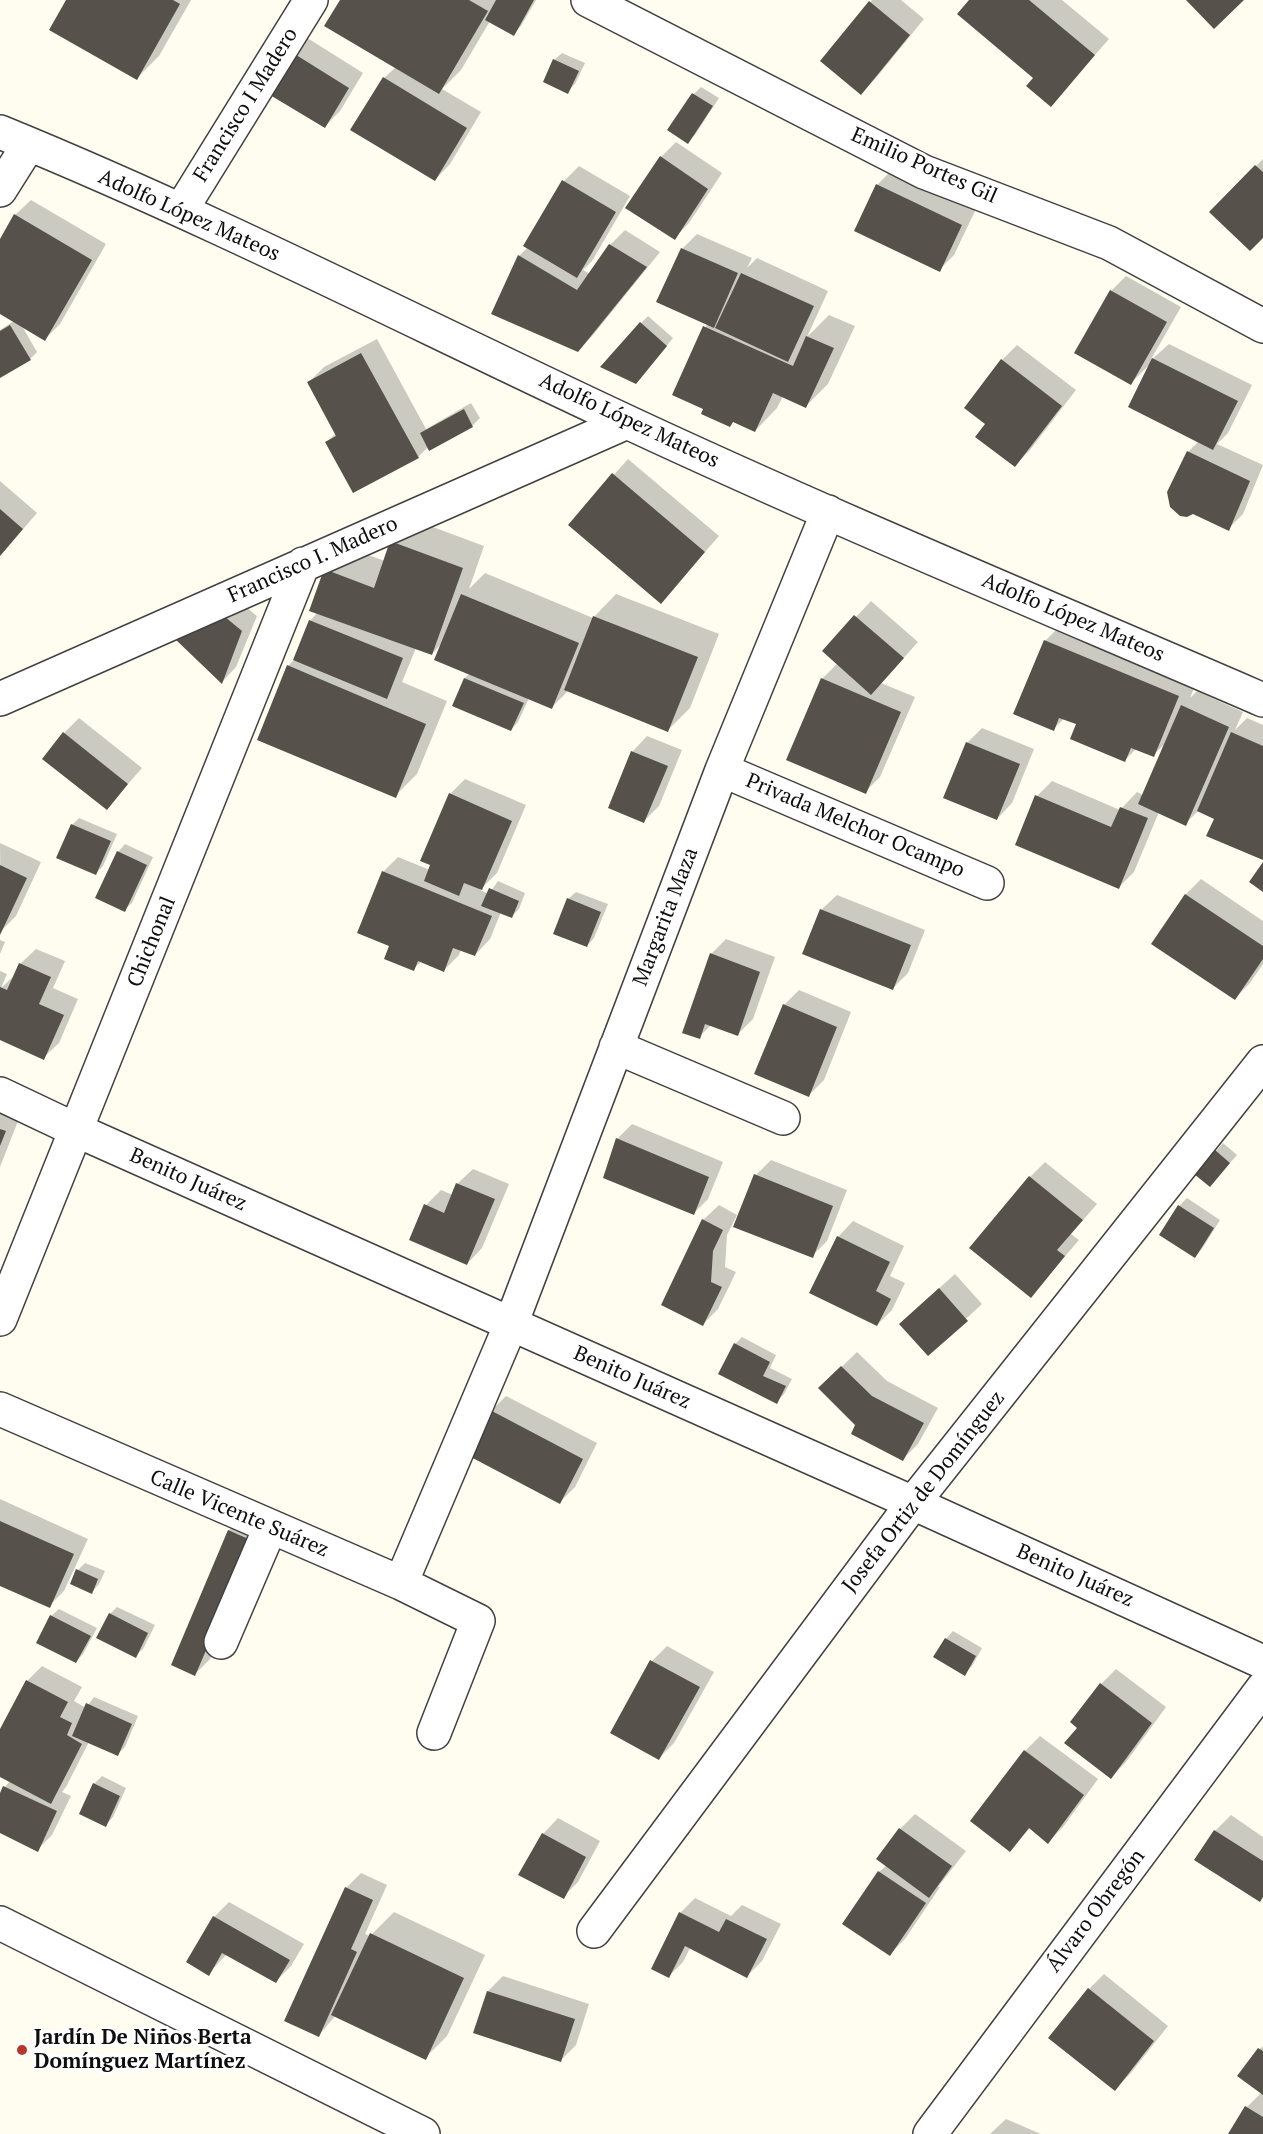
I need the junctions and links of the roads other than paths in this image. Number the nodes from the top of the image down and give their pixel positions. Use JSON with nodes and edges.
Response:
{"nodes":[{"id":1,"x":311,"y":0,"type":"edge"},
{"id":2,"x":588,"y":0,"type":"edge"},
{"id":3,"x":15,"y":138,"type":"edge"},
{"id":4,"x":0,"y":190,"type":"edge"},
{"id":5,"x":181,"y":210,"type":"junction"},
{"id":6,"x":1263,"y":326,"type":"edge"},
{"id":7,"x":627,"y":422,"type":"junction"},
{"id":8,"x":828,"y":512,"type":"junction"},
{"id":9,"x":303,"y":564,"type":"junction"},
{"id":10,"x":0,"y":699,"type":"edge"},
{"id":11,"x":1263,"y":700,"type":"edge"},
{"id":12,"x":722,"y":770,"type":"junction"},
{"id":13,"x":987,"y":883,"type":"dead end"},
{"id":14,"x":616,"y":1047,"type":"junction"},
{"id":15,"x":1263,"y":1062,"type":"edge"},
{"id":16,"x":0,"y":1094,"type":"edge"},
{"id":17,"x":783,"y":1118,"type":"dead end"},
{"id":18,"x":76,"y":1130,"type":"junction"},
{"id":19,"x":0,"y":1319,"type":"edge"},
{"id":20,"x":511,"y":1324,"type":"junction"},
{"id":21,"x":0,"y":1409,"type":"edge"},
{"id":22,"x":913,"y":1503,"type":"junction"},
{"id":23,"x":270,"y":1528,"type":"junction"},
{"id":24,"x":401,"y":1583,"type":"junction"},
{"id":25,"x":221,"y":1642,"type":"dead end"},
{"id":26,"x":1263,"y":1662,"type":"edge"},
{"id":27,"x":1263,"y":1688,"type":"edge"},
{"id":28,"x":434,"y":1733,"type":"dead end"},
{"id":29,"x":0,"y":1923,"type":"edge"},
{"id":30,"x":594,"y":1930,"type":"dead end"},
{"id":31,"x":423,"y":2134,"type":"edge"},
{"id":32,"x":930,"y":2134,"type":"edge"}],
"edges":[{"from":1,"to":5,"type":"street","name":"Francisco I Madero"},
{"from":2,"to":6,"type":"street","name":"Emilio Portes Gil"},
{"from":3,"to":4,"type":"street"},
{"from":3,"to":5,"type":"street","name":"Adolfo López Mateos"},
{"from":5,"to":7,"type":"street","name":"Adolfo López Mateos"},
{"from":7,"to":8,"type":"street","name":"Adolfo López Mateos"},
{"from":7,"to":9,"type":"street","name":"Francisco I. Madero"},
{"from":8,"to":11,"type":"street","name":"Adolfo López Mateos"},
{"from":8,"to":12,"type":"street","name":"Margarita Maza"},
{"from":9,"to":10,"type":"street","name":"Francisco I. Madero"},
{"from":9,"to":18,"type":"street","name":"Chichonal"},
{"from":12,"to":13,"type":"street","name":"Privada Melchor Ocampo"},
{"from":12,"to":14,"type":"street","name":"Margarita Maza"},
{"from":14,"to":17,"type":"street"},
{"from":14,"to":20,"type":"street","name":"Margarita Maza"},
{"from":15,"to":22,"type":"street","name":"Josefa Ortiz de Domínguez"},
{"from":16,"to":18,"type":"street","name":"Benito Juárez"},
{"from":18,"to":19,"type":"street","name":"Chichonal"},
{"from":18,"to":20,"type":"street","name":"Benito Juárez"},
{"from":20,"to":22,"type":"street","name":"Benito Juárez"},
{"from":20,"to":24,"type":"street","name":"Margarita Maza"},
{"from":21,"to":23,"type":"street","name":"Calle Vicente Suárez"},
{"from":22,"to":26,"type":"street","name":"Benito Juárez"},
{"from":22,"to":30,"type":"street","name":"Josefa Ortiz de Domínguez"},
{"from":23,"to":24,"type":"street","name":"Calle Vicente Suárez"},
{"from":23,"to":25,"type":"street"},
{"from":24,"to":28,"type":"street","name":"Calle Vicente Suárez"},
{"from":27,"to":32,"type":"street","name":"Álvaro Obregón"},
{"from":29,"to":31,"type":"street"}]}
